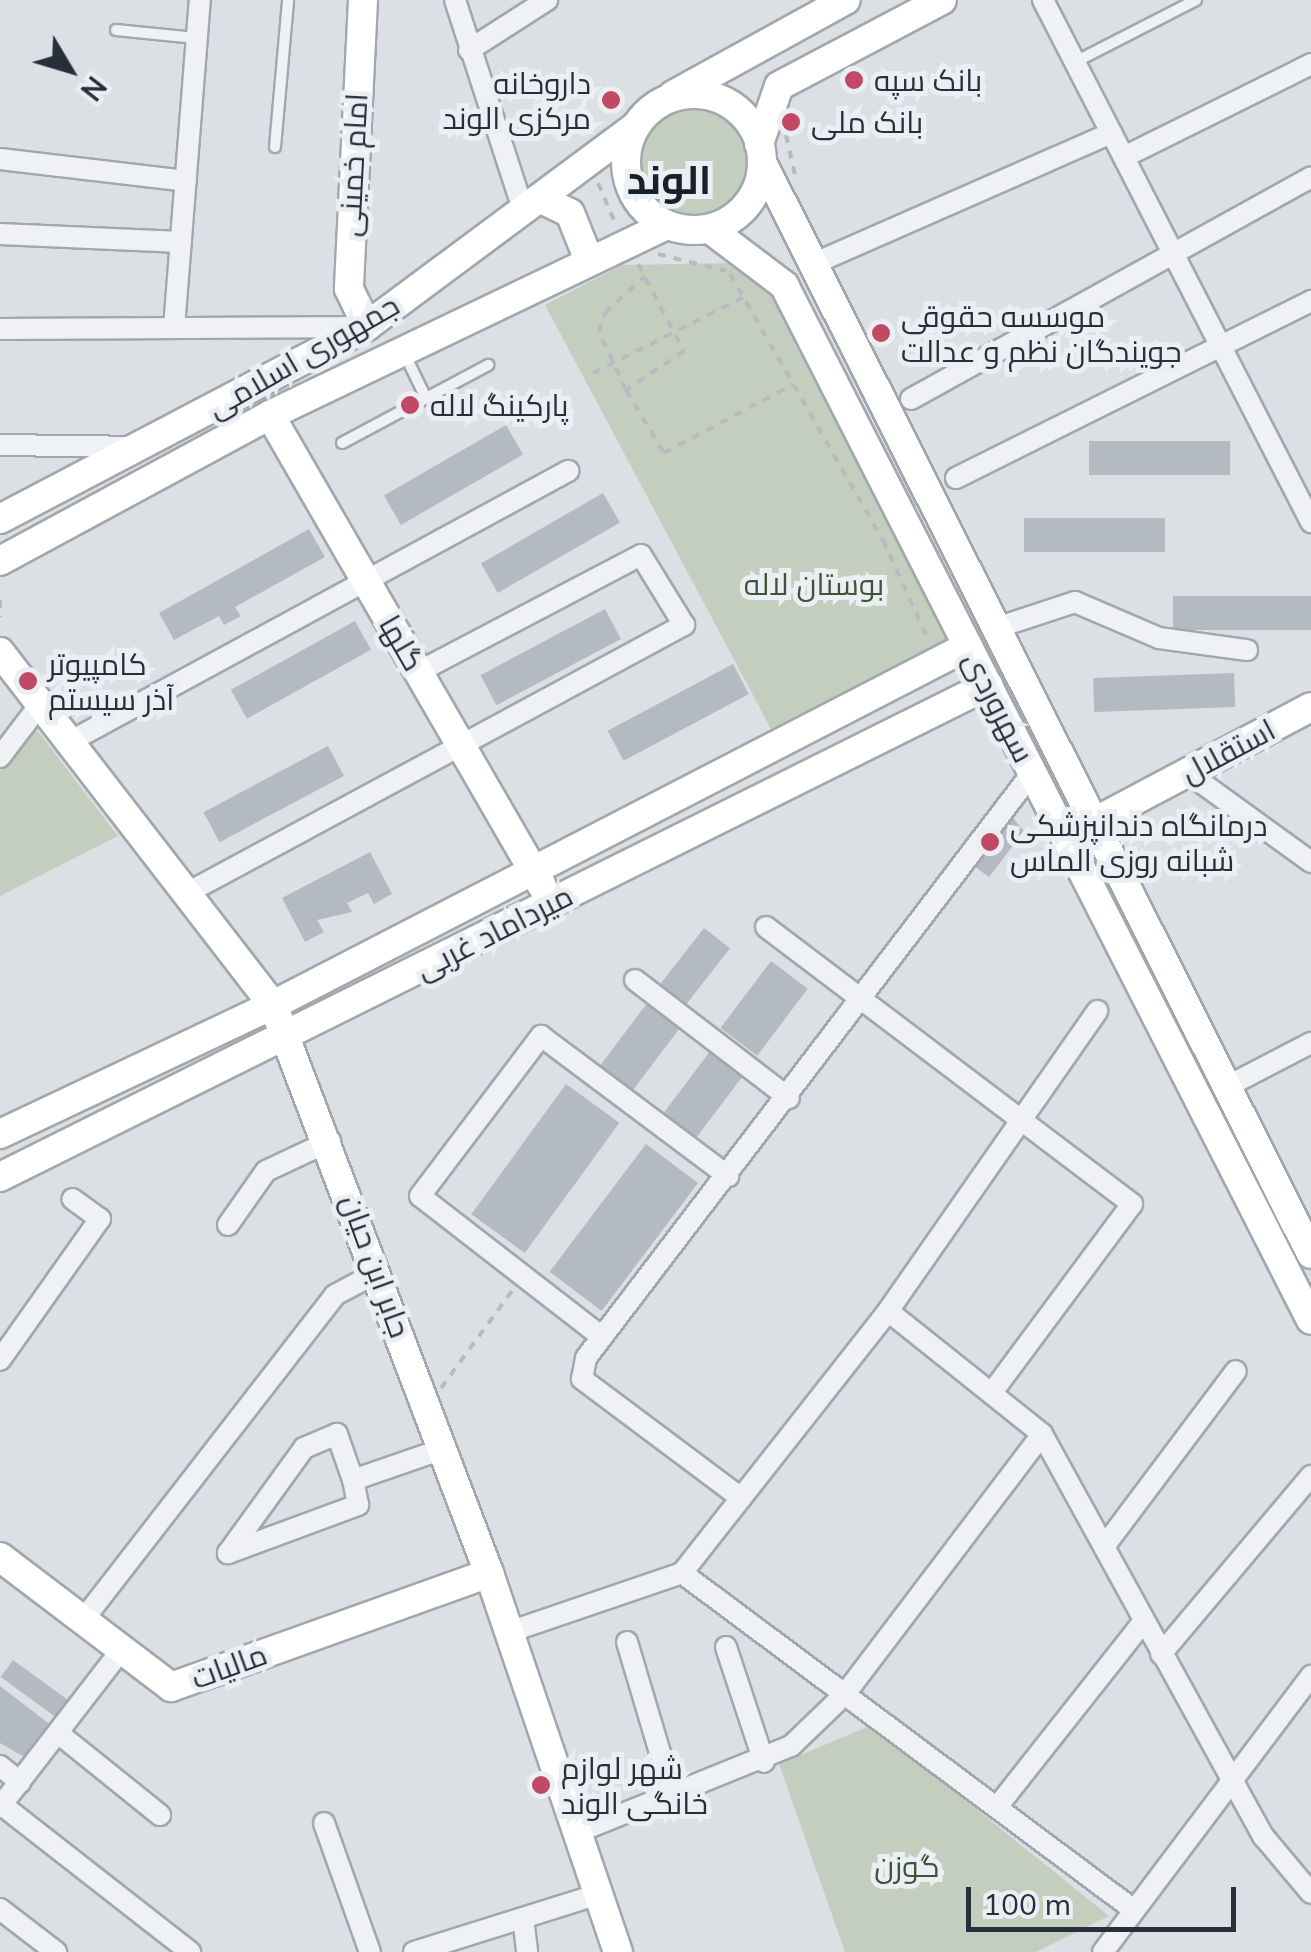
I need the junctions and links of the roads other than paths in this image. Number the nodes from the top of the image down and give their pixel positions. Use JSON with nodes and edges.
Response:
{"nodes":[{"id":1,"x":200,"y":0,"type":"edge"},
{"id":2,"x":288,"y":0,"type":"edge"},
{"id":3,"x":363,"y":0,"type":"edge"},
{"id":4,"x":455,"y":0,"type":"edge"},
{"id":5,"x":547,"y":0,"type":"edge"},
{"id":6,"x":846,"y":0,"type":"edge"},
{"id":7,"x":942,"y":0,"type":"edge"},
{"id":8,"x":1044,"y":0,"type":"edge"},
{"id":9,"x":1196,"y":0,"type":"edge"},
{"id":10,"x":116,"y":30,"type":"dead end"},
{"id":11,"x":197,"y":38,"type":"junction"},
{"id":12,"x":469,"y":50,"type":"junction"},
{"id":13,"x":1076,"y":62,"type":"junction"},
{"id":14,"x":1311,"y":64,"type":"edge"},
{"id":15,"x":662,"y":102,"type":"junction"},
{"id":16,"x":635,"y":127,"type":"junction"},
{"id":17,"x":1112,"y":132,"type":"junction"},
{"id":18,"x":275,"y":147,"type":"dead end"},
{"id":19,"x":760,"y":153,"type":"junction"},
{"id":20,"x":1124,"y":157,"type":"junction"},
{"id":21,"x":0,"y":160,"type":"edge"},
{"id":22,"x":1311,"y":178,"type":"edge"},
{"id":23,"x":186,"y":182,"type":"junction"},
{"id":24,"x":532,"y":206,"type":"junction"},
{"id":25,"x":666,"y":225,"type":"junction"},
{"id":26,"x":710,"y":229,"type":"junction"},
{"id":27,"x":0,"y":234,"type":"edge"},
{"id":28,"x":181,"y":242,"type":"junction"},
{"id":29,"x":1172,"y":250,"type":"junction"},
{"id":30,"x":588,"y":258,"type":"junction"},
{"id":31,"x":813,"y":264,"type":"junction"},
{"id":32,"x":1311,"y":301,"type":"edge"},
{"id":33,"x":367,"y":326,"type":"junction"},
{"id":34,"x":174,"y":328,"type":"junction"},
{"id":35,"x":0,"y":330,"type":"edge"},
{"id":36,"x":1222,"y":345,"type":"junction"},
{"id":37,"x":402,"y":350,"type":"junction"},
{"id":38,"x":488,"y":364,"type":"dead end"},
{"id":39,"x":426,"y":398,"type":"junction"},
{"id":40,"x":911,"y":399,"type":"dead end"},
{"id":41,"x":270,"y":415,"type":"junction"},
{"id":42,"x":900,"y":437,"type":"junction"},
{"id":43,"x":342,"y":443,"type":"dead end"},
{"id":44,"x":0,"y":445,"type":"edge"},
{"id":45,"x":137,"y":447,"type":"junction"},
{"id":46,"x":869,"y":452,"type":"junction"},
{"id":47,"x":568,"y":471,"type":"dead end"},
{"id":48,"x":956,"y":478,"type":"dead end"},
{"id":49,"x":1308,"y":510,"type":"edge"},
{"id":50,"x":0,"y":518,"type":"edge"},
{"id":51,"x":0,"y":561,"type":"edge"},
{"id":52,"x":363,"y":576,"type":"junction"},
{"id":53,"x":999,"y":627,"type":"junction"},
{"id":54,"x":968,"y":646,"type":"junction"},
{"id":55,"x":1247,"y":650,"type":"dead end"},
{"id":56,"x":0,"y":652,"type":"edge"},
{"id":57,"x":418,"y":672,"type":"junction"},
{"id":58,"x":988,"y":685,"type":"junction"},
{"id":59,"x":41,"y":703,"type":"junction"},
{"id":60,"x":1311,"y":707,"type":"edge"},
{"id":61,"x":71,"y":741,"type":"junction"},
{"id":62,"x":462,"y":747,"type":"junction"},
{"id":63,"x":0,"y":757,"type":"edge"},
{"id":64,"x":1032,"y":772,"type":"junction"},
{"id":65,"x":1188,"y":772,"type":"junction"},
{"id":66,"x":1092,"y":823,"type":"junction"},
{"id":67,"x":1310,"y":860,"type":"edge"},
{"id":68,"x":533,"y":871,"type":"junction"},
{"id":69,"x":187,"y":893,"type":"junction"},
{"id":70,"x":551,"y":903,"type":"junction"},
{"id":71,"x":766,"y":927,"type":"dead end"},
{"id":72,"x":635,"y":980,"type":"dead end"},
{"id":73,"x":862,"y":1003,"type":"junction"},
{"id":74,"x":273,"y":1005,"type":"junction"},
{"id":75,"x":1097,"y":1011,"type":"dead end"},
{"id":76,"x":285,"y":1036,"type":"junction"},
{"id":77,"x":1311,"y":1042,"type":"edge"},
{"id":78,"x":1226,"y":1087,"type":"junction"},
{"id":79,"x":788,"y":1098,"type":"junction"},
{"id":80,"x":1024,"y":1122,"type":"junction"},
{"id":81,"x":0,"y":1134,"type":"edge"},
{"id":82,"x":330,"y":1141,"type":"junction"},
{"id":83,"x":728,"y":1176,"type":"junction"},
{"id":84,"x":0,"y":1177,"type":"edge"},
{"id":85,"x":72,"y":1199,"type":"dead end"},
{"id":86,"x":228,"y":1225,"type":"dead end"},
{"id":87,"x":1308,"y":1243,"type":"edge"},
{"id":88,"x":378,"y":1272,"type":"junction"},
{"id":89,"x":888,"y":1311,"type":"junction"},
{"id":90,"x":1311,"y":1320,"type":"edge"},
{"id":91,"x":602,"y":1337,"type":"junction"},
{"id":92,"x":0,"y":1360,"type":"edge"},
{"id":93,"x":1236,"y":1371,"type":"dead end"},
{"id":94,"x":993,"y":1391,"type":"junction"},
{"id":95,"x":1042,"y":1434,"type":"junction"},
{"id":96,"x":444,"y":1449,"type":"junction"},
{"id":97,"x":1311,"y":1476,"type":"edge"},
{"id":98,"x":353,"y":1480,"type":"junction"},
{"id":99,"x":741,"y":1498,"type":"junction"},
{"id":100,"x":1106,"y":1544,"type":"junction"},
{"id":101,"x":0,"y":1556,"type":"edge"},
{"id":102,"x":489,"y":1573,"type":"junction"},
{"id":103,"x":682,"y":1573,"type":"junction"},
{"id":104,"x":83,"y":1620,"type":"junction"},
{"id":105,"x":1143,"y":1622,"type":"junction"},
{"id":106,"x":509,"y":1632,"type":"junction"},
{"id":107,"x":626,"y":1642,"type":"dead end"},
{"id":108,"x":726,"y":1647,"type":"dead end"},
{"id":109,"x":120,"y":1652,"type":"junction"},
{"id":110,"x":1161,"y":1654,"type":"junction"},
{"id":111,"x":1311,"y":1676,"type":"edge"},
{"id":112,"x":845,"y":1694,"type":"junction"},
{"id":113,"x":58,"y":1733,"type":"junction"},
{"id":114,"x":764,"y":1762,"type":"junction"},
{"id":115,"x":0,"y":1766,"type":"edge"},
{"id":116,"x":1231,"y":1780,"type":"junction"},
{"id":117,"x":20,"y":1782,"type":"junction"},
{"id":118,"x":674,"y":1796,"type":"junction"},
{"id":119,"x":1,"y":1806,"type":"edge"},
{"id":120,"x":996,"y":1807,"type":"junction"},
{"id":121,"x":160,"y":1815,"type":"dead end"},
{"id":122,"x":324,"y":1823,"type":"dead end"},
{"id":123,"x":578,"y":1832,"type":"junction"},
{"id":124,"x":1311,"y":1893,"type":"edge"},
{"id":125,"x":598,"y":1894,"type":"junction"},
{"id":126,"x":0,"y":1908,"type":"edge"},
{"id":127,"x":1134,"y":1910,"type":"junction"},
{"id":128,"x":522,"y":1918,"type":"junction"},
{"id":129,"x":441,"y":1948,"type":"edge"},
{"id":130,"x":56,"y":1952,"type":"edge"},
{"id":131,"x":190,"y":1952,"type":"edge"},
{"id":132,"x":370,"y":1952,"type":"edge"},
{"id":133,"x":414,"y":1952,"type":"edge"},
{"id":134,"x":527,"y":1952,"type":"edge"},
{"id":135,"x":618,"y":1952,"type":"edge"},
{"id":136,"x":1103,"y":1952,"type":"edge"}],
"edges":[{"from":1,"to":11,"type":"street"},
{"from":2,"to":18,"type":"lane"},
{"from":3,"to":33,"type":"street","name":"امام خمینی"},
{"from":4,"to":12,"type":"street"},
{"from":5,"to":12,"type":"street"},
{"from":6,"to":15,"type":"street"},
{"from":7,"to":19,"type":"street"},
{"from":8,"to":13,"type":"street"},
{"from":9,"to":13,"type":"lane"},
{"from":10,"to":11,"type":"lane"},
{"from":11,"to":23,"type":"street"},
{"from":12,"to":24,"type":"street"},
{"from":13,"to":17,"type":"street"},
{"from":14,"to":20,"type":"street"},
{"from":15,"to":16,"type":"street"},
{"from":15,"to":19,"type":"street"},
{"from":16,"to":24,"type":"street","name":"جمهوری اسلامی"},
{"from":16,"to":25,"type":"street"},
{"from":17,"to":20,"type":"street"},
{"from":17,"to":31,"type":"street"},
{"from":19,"to":26,"type":"street"},
{"from":19,"to":31,"type":"street","name":"سهروردی"},
{"from":20,"to":29,"type":"street"},
{"from":21,"to":23,"type":"street"},
{"from":22,"to":29,"type":"street"},
{"from":23,"to":28,"type":"street"},
{"from":24,"to":30,"type":"street"},
{"from":24,"to":33,"type":"street","name":"جمهوری اسلامی"},
{"from":25,"to":26,"type":"street"},
{"from":25,"to":30,"type":"street","name":"جمهوری اسلامی"},
{"from":26,"to":46,"type":"street","name":"سهروردی"},
{"from":27,"to":28,"type":"street"},
{"from":28,"to":34,"type":"street"},
{"from":29,"to":36,"type":"street"},
{"from":29,"to":40,"type":"street"},
{"from":30,"to":37,"type":"street","name":"جمهوری اسلامی"},
{"from":31,"to":42,"type":"street","name":"سهروردی"},
{"from":32,"to":36,"type":"street"},
{"from":33,"to":34,"type":"street"},
{"from":33,"to":45,"type":"street","name":"جمهوری اسلامی"},
{"from":34,"to":35,"type":"street"},
{"from":36,"to":48,"type":"street"},
{"from":36,"to":49,"type":"street"},
{"from":37,"to":39,"type":"lane"},
{"from":37,"to":41,"type":"street","name":"جمهوری اسلامی"},
{"from":38,"to":39,"type":"lane"},
{"from":39,"to":43,"type":"lane"},
{"from":41,"to":51,"type":"street","name":"جمهوری اسلامی"},
{"from":41,"to":52,"type":"street","name":"گلها"},
{"from":42,"to":46,"type":"street"},
{"from":42,"to":53,"type":"street","name":"سهروردی"},
{"from":44,"to":45,"type":"street"},
{"from":45,"to":50,"type":"street","name":"جمهوری اسلامی"},
{"from":46,"to":54,"type":"street","name":"سهروردی"},
{"from":47,"to":52,"type":"street"},
{"from":52,"to":57,"type":"street","name":"گلها"},
{"from":52,"to":61,"type":"street"},
{"from":53,"to":55,"type":"street"},
{"from":53,"to":66,"type":"street","name":"سهروردی"},
{"from":54,"to":58,"type":"street","name":"سهروردی"},
{"from":54,"to":68,"type":"street","name":"میرداماد غربی"},
{"from":56,"to":59,"type":"street","name":"جابر ابن حیان"},
{"from":57,"to":62,"type":"street","name":"گلها"},
{"from":57,"to":62,"type":"street"},
{"from":58,"to":64,"type":"street","name":"سهروردی"},
{"from":58,"to":70,"type":"street","name":"میرداماد غربی"},
{"from":59,"to":61,"type":"street","name":"جابر ابن حیان"},
{"from":59,"to":63,"type":"street"},
{"from":60,"to":65,"type":"street","name":"استقلال"},
{"from":61,"to":69,"type":"street","name":"جابر ابن حیان"},
{"from":62,"to":68,"type":"street","name":"گلها"},
{"from":62,"to":69,"type":"street"},
{"from":64,"to":73,"type":"street"},
{"from":64,"to":90,"type":"street","name":"سهروردی"},
{"from":65,"to":66,"type":"street","name":"استقلال"},
{"from":65,"to":67,"type":"street"},
{"from":66,"to":78,"type":"street","name":"سهروردی"},
{"from":68,"to":70,"type":"street","name":"گلها"},
{"from":68,"to":74,"type":"street","name":"میرداماد غربی"},
{"from":69,"to":74,"type":"street","name":"جابر ابن حیان"},
{"from":70,"to":76,"type":"street","name":"میرداماد غربی"},
{"from":71,"to":73,"type":"street"},
{"from":72,"to":79,"type":"street"},
{"from":73,"to":79,"type":"street"},
{"from":73,"to":80,"type":"street"},
{"from":74,"to":76,"type":"street","name":"جابر ابن حیان"},
{"from":74,"to":81,"type":"street","name":"میرداماد غربی"},
{"from":75,"to":80,"type":"street"},
{"from":76,"to":82,"type":"street","name":"جابر ابن حیان"},
{"from":76,"to":84,"type":"street","name":"میرداماد غربی"},
{"from":77,"to":78,"type":"street"},
{"from":78,"to":87,"type":"street","name":"سهروردی"},
{"from":79,"to":83,"type":"street"},
{"from":80,"to":89,"type":"street"},
{"from":80,"to":94,"type":"street"},
{"from":82,"to":86,"type":"street"},
{"from":82,"to":88,"type":"street","name":"جابر ابن حیان"},
{"from":83,"to":91,"type":"street"},
{"from":83,"to":91,"type":"street"},
{"from":85,"to":92,"type":"street"},
{"from":88,"to":96,"type":"street","name":"جابر ابن حیان"},
{"from":88,"to":104,"type":"street"},
{"from":89,"to":94,"type":"street"},
{"from":89,"to":99,"type":"street"},
{"from":91,"to":99,"type":"street"},
{"from":93,"to":100,"type":"street"},
{"from":94,"to":95,"type":"street"},
{"from":95,"to":100,"type":"street"},
{"from":95,"to":112,"type":"street"},
{"from":96,"to":98,"type":"street"},
{"from":96,"to":102,"type":"street","name":"جابر ابن حیان"},
{"from":97,"to":110,"type":"street"},
{"from":98,"to":98,"type":"street"},
{"from":99,"to":103,"type":"street"},
{"from":100,"to":105,"type":"street"},
{"from":101,"to":104,"type":"street","name":"مالیات"},
{"from":102,"to":106,"type":"street","name":"جابر ابن حیان"},
{"from":102,"to":109,"type":"street","name":"مالیات"},
{"from":103,"to":106,"type":"street"},
{"from":103,"to":112,"type":"street"},
{"from":104,"to":109,"type":"street","name":"مالیات"},
{"from":105,"to":110,"type":"street"},
{"from":105,"to":120,"type":"street"},
{"from":106,"to":123,"type":"street","name":"جابر ابن حیان"},
{"from":107,"to":118,"type":"street"},
{"from":108,"to":114,"type":"street"},
{"from":109,"to":113,"type":"street"},
{"from":110,"to":116,"type":"street"},
{"from":111,"to":116,"type":"street"},
{"from":112,"to":114,"type":"street"},
{"from":112,"to":120,"type":"street"},
{"from":113,"to":117,"type":"street"},
{"from":113,"to":121,"type":"street"},
{"from":114,"to":118,"type":"street"},
{"from":115,"to":117,"type":"street"},
{"from":116,"to":124,"type":"street"},
{"from":116,"to":127,"type":"street"},
{"from":117,"to":119,"type":"street"},
{"from":118,"to":123,"type":"street"},
{"from":119,"to":131,"type":"street"},
{"from":120,"to":127,"type":"street"},
{"from":122,"to":132,"type":"street"},
{"from":123,"to":125,"type":"street","name":"جابر ابن حیان"},
{"from":125,"to":128,"type":"street"},
{"from":125,"to":135,"type":"street","name":"جابر ابن حیان"},
{"from":126,"to":130,"type":"street"},
{"from":127,"to":136,"type":"street"},
{"from":128,"to":129,"type":"street"},
{"from":128,"to":134,"type":"street"},
{"from":129,"to":133,"type":"street"}]}
